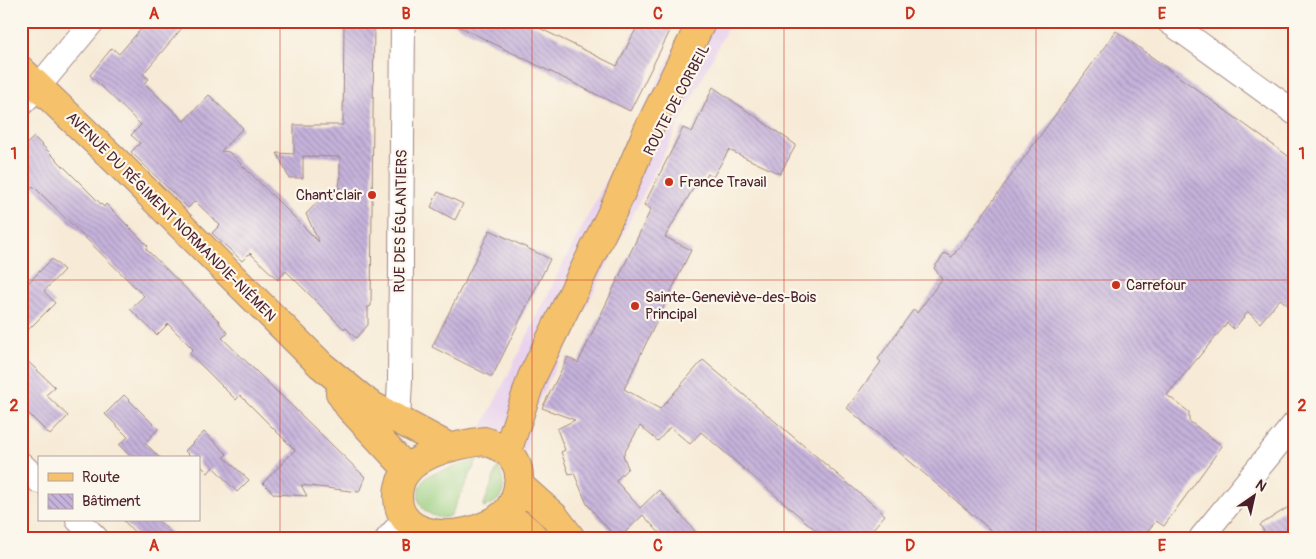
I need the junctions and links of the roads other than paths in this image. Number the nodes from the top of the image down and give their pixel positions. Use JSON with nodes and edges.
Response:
{"nodes":[{"id":1,"x":93,"y":21,"type":"edge"},
{"id":2,"x":403,"y":21,"type":"edge"},
{"id":3,"x":702,"y":21,"type":"edge"},
{"id":4,"x":718,"y":21,"type":"edge"},
{"id":5,"x":1168,"y":21,"type":"edge"},
{"id":6,"x":27,"y":87,"type":"edge"},
{"id":7,"x":1295,"y":113,"type":"edge"},
{"id":8,"x":617,"y":202,"type":"junction"},
{"id":9,"x":320,"y":365,"type":"junction"},
{"id":10,"x":398,"y":420,"type":"junction"},
{"id":11,"x":1295,"y":423,"type":"edge"},
{"id":12,"x":496,"y":446,"type":"junction"},
{"id":13,"x":449,"y":447,"type":"junction"},
{"id":14,"x":21,"y":464,"type":"edge"},
{"id":15,"x":408,"y":470,"type":"junction"},
{"id":16,"x":38,"y":480,"type":"edge"},
{"id":17,"x":518,"y":484,"type":"junction"},
{"id":18,"x":504,"y":514,"type":"junction"},
{"id":19,"x":80,"y":522,"type":"edge"},
{"id":20,"x":417,"y":533,"type":"edge"},
{"id":21,"x":464,"y":535,"type":"edge"},
{"id":22,"x":96,"y":538,"type":"edge"},
{"id":23,"x":535,"y":538,"type":"edge"},
{"id":24,"x":571,"y":538,"type":"edge"},
{"id":25,"x":1201,"y":538,"type":"edge"}],
"edges":[{"from":1,"to":6,"type":"street"},
{"from":2,"to":10,"type":"street","name":"RUE DES ÉGLANTIERS"},
{"from":3,"to":8,"type":"main road","name":"ROUTE DE CORBEIL"},
{"from":4,"to":8,"type":"main road","name":"ROUTE DE CORBEIL"},
{"from":5,"to":7,"type":"street"},
{"from":6,"to":9,"type":"main road","name":"AVENUE DU RÉGIMENT NORMANDIE-NIÉMEN"},
{"from":8,"to":12,"type":"main road","name":"ROUTE DE CORBEIL"},
{"from":9,"to":10,"type":"main road","name":"AVENUE DU RÉGIMENT NORMANDIE-NIÉMEN"},
{"from":9,"to":15,"type":"main road","name":"AVENUE DU RÉGIMENT NORMANDIE-NIÉMEN"},
{"from":10,"to":13,"type":"main road","name":"AVENUE DU RÉGIMENT NORMANDIE-NIÉMEN"},
{"from":11,"to":25,"type":"street"},
{"from":12,"to":13,"type":"main road"},
{"from":12,"to":17,"type":"main road"},
{"from":13,"to":15,"type":"main road"},
{"from":14,"to":16,"type":"street"},
{"from":15,"to":20,"type":"main road"},
{"from":17,"to":18,"type":"main road"},
{"from":17,"to":24,"type":"main road"},
{"from":18,"to":21,"type":"main road"},
{"from":18,"to":23,"type":"main road"},
{"from":19,"to":22,"type":"street"},
{"from":20,"to":21,"type":"main road"}]}
